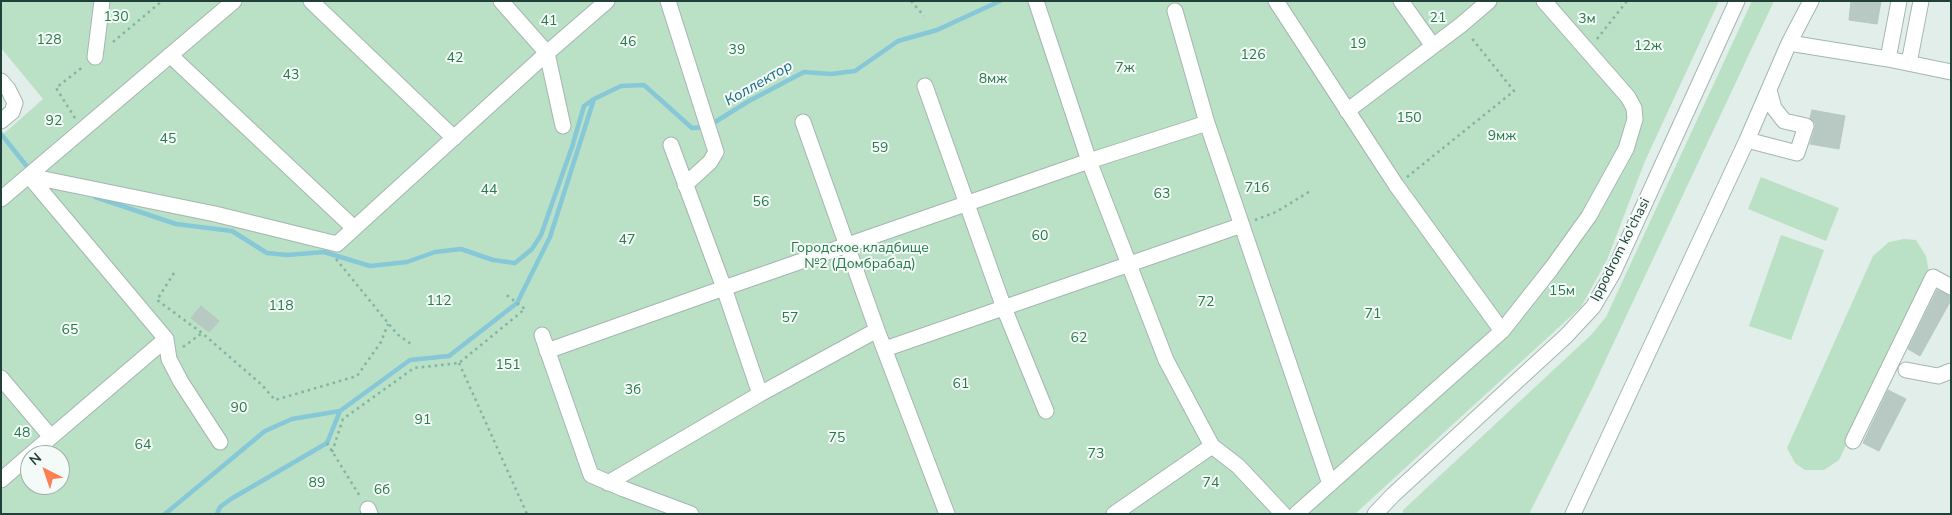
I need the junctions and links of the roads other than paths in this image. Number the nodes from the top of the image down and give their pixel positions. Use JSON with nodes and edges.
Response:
{"nodes":[{"id":1,"x":102,"y":1,"type":"edge"},
{"id":2,"x":234,"y":1,"type":"edge"},
{"id":3,"x":310,"y":1,"type":"edge"},
{"id":4,"x":501,"y":1,"type":"edge"},
{"id":5,"x":607,"y":1,"type":"edge"},
{"id":6,"x":668,"y":1,"type":"edge"},
{"id":7,"x":1036,"y":1,"type":"edge"},
{"id":8,"x":1276,"y":1,"type":"edge"},
{"id":9,"x":1401,"y":1,"type":"edge"},
{"id":10,"x":1489,"y":1,"type":"edge"},
{"id":11,"x":1544,"y":1,"type":"edge"},
{"id":12,"x":1737,"y":1,"type":"edge"},
{"id":13,"x":1811,"y":1,"type":"edge"},
{"id":14,"x":1899,"y":1,"type":"edge"},
{"id":15,"x":1921,"y":1,"type":"edge"},
{"id":16,"x":1175,"y":11,"type":"dead end"},
{"id":17,"x":1789,"y":43,"type":"junction"},
{"id":18,"x":1433,"y":46,"type":"junction"},
{"id":19,"x":547,"y":53,"type":"junction"},
{"id":20,"x":170,"y":55,"type":"junction"},
{"id":21,"x":95,"y":57,"type":"road end"},
{"id":22,"x":1888,"y":59,"type":"junction"},
{"id":23,"x":1910,"y":63,"type":"junction"},
{"id":24,"x":1951,"y":72,"type":"edge"},
{"id":25,"x":1,"y":81,"type":"edge"},
{"id":26,"x":925,"y":86,"type":"dead end"},
{"id":27,"x":1770,"y":90,"type":"junction"},
{"id":28,"x":1347,"y":110,"type":"junction"},
{"id":29,"x":1,"y":121,"type":"edge"},
{"id":30,"x":803,"y":122,"type":"dead end"},
{"id":31,"x":1207,"y":123,"type":"junction"},
{"id":32,"x":564,"y":126,"type":"dead end"},
{"id":33,"x":454,"y":138,"type":"junction"},
{"id":34,"x":1747,"y":140,"type":"junction"},
{"id":35,"x":671,"y":145,"type":"dead end"},
{"id":36,"x":1089,"y":161,"type":"junction"},
{"id":37,"x":29,"y":176,"type":"junction"},
{"id":38,"x":685,"y":184,"type":"junction"},
{"id":39,"x":1,"y":199,"type":"edge"},
{"id":40,"x":966,"y":204,"type":"junction"},
{"id":41,"x":1242,"y":224,"type":"junction"},
{"id":42,"x":354,"y":228,"type":"junction"},
{"id":43,"x":846,"y":245,"type":"junction"},
{"id":44,"x":1128,"y":265,"type":"junction"},
{"id":45,"x":1951,"y":287,"type":"edge"},
{"id":46,"x":724,"y":288,"type":"junction"},
{"id":47,"x":1004,"y":308,"type":"junction"},
{"id":48,"x":877,"y":330,"type":"junction"},
{"id":49,"x":1502,"y":331,"type":"junction"},
{"id":50,"x":542,"y":335,"type":"dead end"},
{"id":51,"x":166,"y":339,"type":"junction"},
{"id":52,"x":884,"y":349,"type":"junction"},
{"id":53,"x":547,"y":351,"type":"junction"},
{"id":54,"x":1895,"y":355,"type":"junction"},
{"id":55,"x":1906,"y":370,"type":"junction"},
{"id":56,"x":1947,"y":376,"type":"edge"},
{"id":57,"x":1,"y":378,"type":"edge"},
{"id":58,"x":1884,"y":379,"type":"junction"},
{"id":59,"x":760,"y":394,"type":"junction"},
{"id":60,"x":1046,"y":411,"type":"dead end"},
{"id":61,"x":51,"y":437,"type":"junction"},
{"id":62,"x":1853,"y":441,"type":"dead end"},
{"id":63,"x":220,"y":442,"type":"dead end"},
{"id":64,"x":42,"y":445,"type":"edge"},
{"id":65,"x":1212,"y":446,"type":"junction"},
{"id":66,"x":20,"y":464,"type":"edge"},
{"id":67,"x":1,"y":480,"type":"edge"},
{"id":68,"x":608,"y":483,"type":"junction"},
{"id":69,"x":1330,"y":484,"type":"junction"},
{"id":70,"x":691,"y":514,"type":"edge"},
{"id":71,"x":947,"y":514,"type":"edge"},
{"id":72,"x":1114,"y":514,"type":"edge"},
{"id":73,"x":1283,"y":514,"type":"edge"},
{"id":74,"x":1296,"y":514,"type":"edge"},
{"id":75,"x":1376,"y":514,"type":"edge"},
{"id":76,"x":1573,"y":514,"type":"edge"}],
"edges":[{"from":1,"to":21,"type":"street"},
{"from":2,"to":20,"type":"street"},
{"from":3,"to":33,"type":"street"},
{"from":4,"to":19,"type":"street"},
{"from":5,"to":19,"type":"street"},
{"from":6,"to":38,"type":"street"},
{"from":7,"to":36,"type":"street"},
{"from":8,"to":28,"type":"street"},
{"from":9,"to":18,"type":"street"},
{"from":10,"to":18,"type":"street"},
{"from":11,"to":49,"type":"street"},
{"from":12,"to":75,"type":"street","name":"Ippodrom ko'chasi"},
{"from":13,"to":17,"type":"street"},
{"from":14,"to":22,"type":"street"},
{"from":15,"to":23,"type":"street"},
{"from":16,"to":31,"type":"street"},
{"from":17,"to":22,"type":"street"},
{"from":17,"to":27,"type":"street"},
{"from":18,"to":28,"type":"street"},
{"from":19,"to":32,"type":"street"},
{"from":19,"to":33,"type":"street"},
{"from":20,"to":37,"type":"street"},
{"from":20,"to":42,"type":"street"},
{"from":22,"to":23,"type":"street"},
{"from":23,"to":24,"type":"street"},
{"from":25,"to":29,"type":"street"},
{"from":26,"to":40,"type":"street"},
{"from":27,"to":34,"type":"street"},
{"from":27,"to":34,"type":"street"},
{"from":28,"to":49,"type":"street"},
{"from":30,"to":43,"type":"street"},
{"from":31,"to":36,"type":"street"},
{"from":31,"to":41,"type":"street"},
{"from":33,"to":42,"type":"street"},
{"from":34,"to":76,"type":"street"},
{"from":35,"to":38,"type":"street"},
{"from":36,"to":40,"type":"street"},
{"from":36,"to":44,"type":"street"},
{"from":37,"to":39,"type":"street"},
{"from":37,"to":42,"type":"street"},
{"from":37,"to":51,"type":"street"},
{"from":38,"to":46,"type":"street"},
{"from":40,"to":43,"type":"street"},
{"from":40,"to":47,"type":"street"},
{"from":41,"to":44,"type":"street"},
{"from":41,"to":69,"type":"street"},
{"from":43,"to":46,"type":"street"},
{"from":43,"to":48,"type":"street"},
{"from":44,"to":47,"type":"street"},
{"from":44,"to":65,"type":"street"},
{"from":45,"to":54,"type":"street"},
{"from":46,"to":53,"type":"street"},
{"from":46,"to":59,"type":"street"},
{"from":47,"to":52,"type":"street"},
{"from":47,"to":60,"type":"street"},
{"from":48,"to":52,"type":"street"},
{"from":48,"to":59,"type":"street"},
{"from":49,"to":69,"type":"street"},
{"from":50,"to":53,"type":"street"},
{"from":51,"to":61,"type":"street"},
{"from":51,"to":63,"type":"street"},
{"from":52,"to":71,"type":"street"},
{"from":53,"to":68,"type":"street"},
{"from":54,"to":55,"type":"street"},
{"from":54,"to":58,"type":"street"},
{"from":55,"to":56,"type":"street"},
{"from":55,"to":58,"type":"street"},
{"from":57,"to":61,"type":"street"},
{"from":58,"to":62,"type":"street"},
{"from":59,"to":68,"type":"street"},
{"from":61,"to":64,"type":"street"},
{"from":65,"to":72,"type":"street"},
{"from":65,"to":73,"type":"street"},
{"from":66,"to":67,"type":"street"},
{"from":68,"to":70,"type":"street"},
{"from":69,"to":74,"type":"street"}]}
